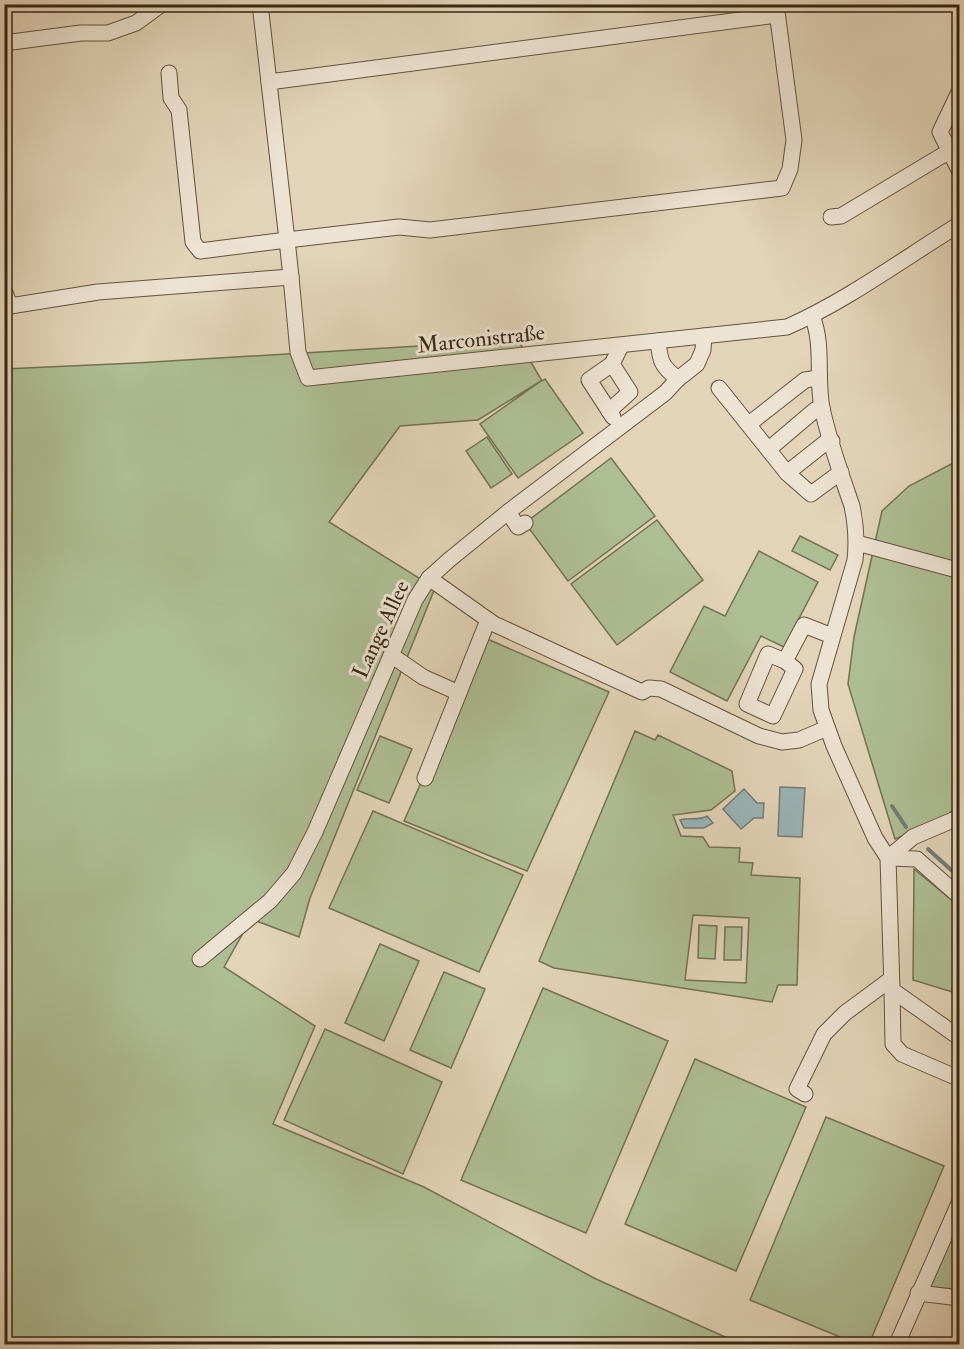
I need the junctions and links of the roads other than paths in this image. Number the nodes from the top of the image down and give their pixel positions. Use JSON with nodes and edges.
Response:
{"nodes":[{"id":1,"x":162,"y":4,"type":"edge"},
{"id":2,"x":260,"y":4,"type":"edge"},
{"id":3,"x":777,"y":10,"type":"edge"},
{"id":4,"x":4,"y":42,"type":"edge"},
{"id":5,"x":169,"y":74,"type":"dead end"},
{"id":6,"x":269,"y":82,"type":"junction"},
{"id":7,"x":960,"y":90,"type":"edge"},
{"id":8,"x":948,"y":152,"type":"junction"},
{"id":9,"x":960,"y":172,"type":"edge"},
{"id":10,"x":831,"y":217,"type":"dead end"},
{"id":11,"x":960,"y":224,"type":"edge"},
{"id":12,"x":287,"y":240,"type":"junction"},
{"id":13,"x":291,"y":277,"type":"junction"},
{"id":14,"x":4,"y":290,"type":"edge"},
{"id":15,"x":812,"y":315,"type":"junction"},
{"id":16,"x":704,"y":336,"type":"junction"},
{"id":17,"x":658,"y":341,"type":"junction"},
{"id":18,"x":621,"y":346,"type":"junction"},
{"id":19,"x":612,"y":364,"type":"junction"},
{"id":20,"x":818,"y":378,"type":"junction"},
{"id":21,"x":678,"y":379,"type":"junction"},
{"id":22,"x":719,"y":388,"type":"dead end"},
{"id":23,"x":822,"y":408,"type":"junction"},
{"id":24,"x":749,"y":424,"type":"junction"},
{"id":25,"x":832,"y":441,"type":"junction"},
{"id":26,"x":769,"y":449,"type":"junction"},
{"id":27,"x":841,"y":471,"type":"junction"},
{"id":28,"x":788,"y":473,"type":"junction"},
{"id":29,"x":508,"y":512,"type":"junction"},
{"id":30,"x":525,"y":523,"type":"dead end"},
{"id":31,"x":857,"y":543,"type":"junction"},
{"id":32,"x":957,"y":570,"type":"dead end"},
{"id":33,"x":429,"y":578,"type":"junction"},
{"id":34,"x":488,"y":620,"type":"junction"},
{"id":35,"x":832,"y":636,"type":"junction"},
{"id":36,"x":391,"y":655,"type":"junction"},
{"id":37,"x":785,"y":661,"type":"dead end"},
{"id":38,"x":459,"y":693,"type":"junction"},
{"id":39,"x":826,"y":728,"type":"junction"},
{"id":40,"x":425,"y":778,"type":"dead end"},
{"id":41,"x":960,"y":817,"type":"edge"},
{"id":42,"x":888,"y":858,"type":"junction"},
{"id":43,"x":960,"y":897,"type":"edge"},
{"id":44,"x":200,"y":959,"type":"dead end"},
{"id":45,"x":892,"y":985,"type":"junction"},
{"id":46,"x":960,"y":1038,"type":"edge"},
{"id":47,"x":960,"y":1079,"type":"edge"},
{"id":48,"x":805,"y":1094,"type":"dead end"},
{"id":49,"x":960,"y":1201,"type":"edge"},
{"id":50,"x":918,"y":1293,"type":"junction"},
{"id":51,"x":960,"y":1298,"type":"edge"},
{"id":52,"x":897,"y":1344,"type":"edge"}],
"edges":[{"from":1,"to":4,"type":"street"},
{"from":2,"to":6,"type":"street"},
{"from":3,"to":6,"type":"street"},
{"from":3,"to":12,"type":"street"},
{"from":5,"to":12,"type":"street"},
{"from":6,"to":12,"type":"street"},
{"from":7,"to":8,"type":"street"},
{"from":8,"to":9,"type":"street"},
{"from":8,"to":10,"type":"street"},
{"from":11,"to":15,"type":"street","name":"Marconistraße"},
{"from":12,"to":13,"type":"street"},
{"from":13,"to":14,"type":"street"},
{"from":13,"to":18,"type":"street","name":"Marconistraße"},
{"from":15,"to":16,"type":"street","name":"Marconistraße"},
{"from":15,"to":20,"type":"street"},
{"from":16,"to":17,"type":"street","name":"Marconistraße"},
{"from":16,"to":21,"type":"street"},
{"from":17,"to":18,"type":"street","name":"Marconistraße"},
{"from":17,"to":21,"type":"street"},
{"from":18,"to":19,"type":"street"},
{"from":19,"to":19,"type":"street"},
{"from":20,"to":23,"type":"street"},
{"from":20,"to":24,"type":"street"},
{"from":21,"to":29,"type":"street","name":"Lange Allee"},
{"from":22,"to":24,"type":"street"},
{"from":23,"to":25,"type":"street"},
{"from":23,"to":26,"type":"street"},
{"from":24,"to":26,"type":"street"},
{"from":25,"to":27,"type":"street"},
{"from":25,"to":28,"type":"street"},
{"from":26,"to":28,"type":"street"},
{"from":27,"to":28,"type":"street"},
{"from":27,"to":31,"type":"street"},
{"from":29,"to":30,"type":"street"},
{"from":29,"to":33,"type":"street","name":"Lange Allee"},
{"from":31,"to":32,"type":"street"},
{"from":31,"to":35,"type":"street"},
{"from":33,"to":34,"type":"street"},
{"from":33,"to":36,"type":"street","name":"Lange Allee"},
{"from":34,"to":38,"type":"street"},
{"from":34,"to":39,"type":"street"},
{"from":35,"to":37,"type":"street"},
{"from":35,"to":39,"type":"street"},
{"from":36,"to":38,"type":"street"},
{"from":36,"to":44,"type":"street","name":"Lange Allee"},
{"from":38,"to":40,"type":"street"},
{"from":39,"to":42,"type":"street"},
{"from":41,"to":42,"type":"street"},
{"from":42,"to":43,"type":"street"},
{"from":42,"to":45,"type":"street"},
{"from":45,"to":46,"type":"street"},
{"from":45,"to":47,"type":"street"},
{"from":45,"to":48,"type":"street"},
{"from":49,"to":50,"type":"street"},
{"from":50,"to":51,"type":"street"},
{"from":50,"to":52,"type":"street"}]}
